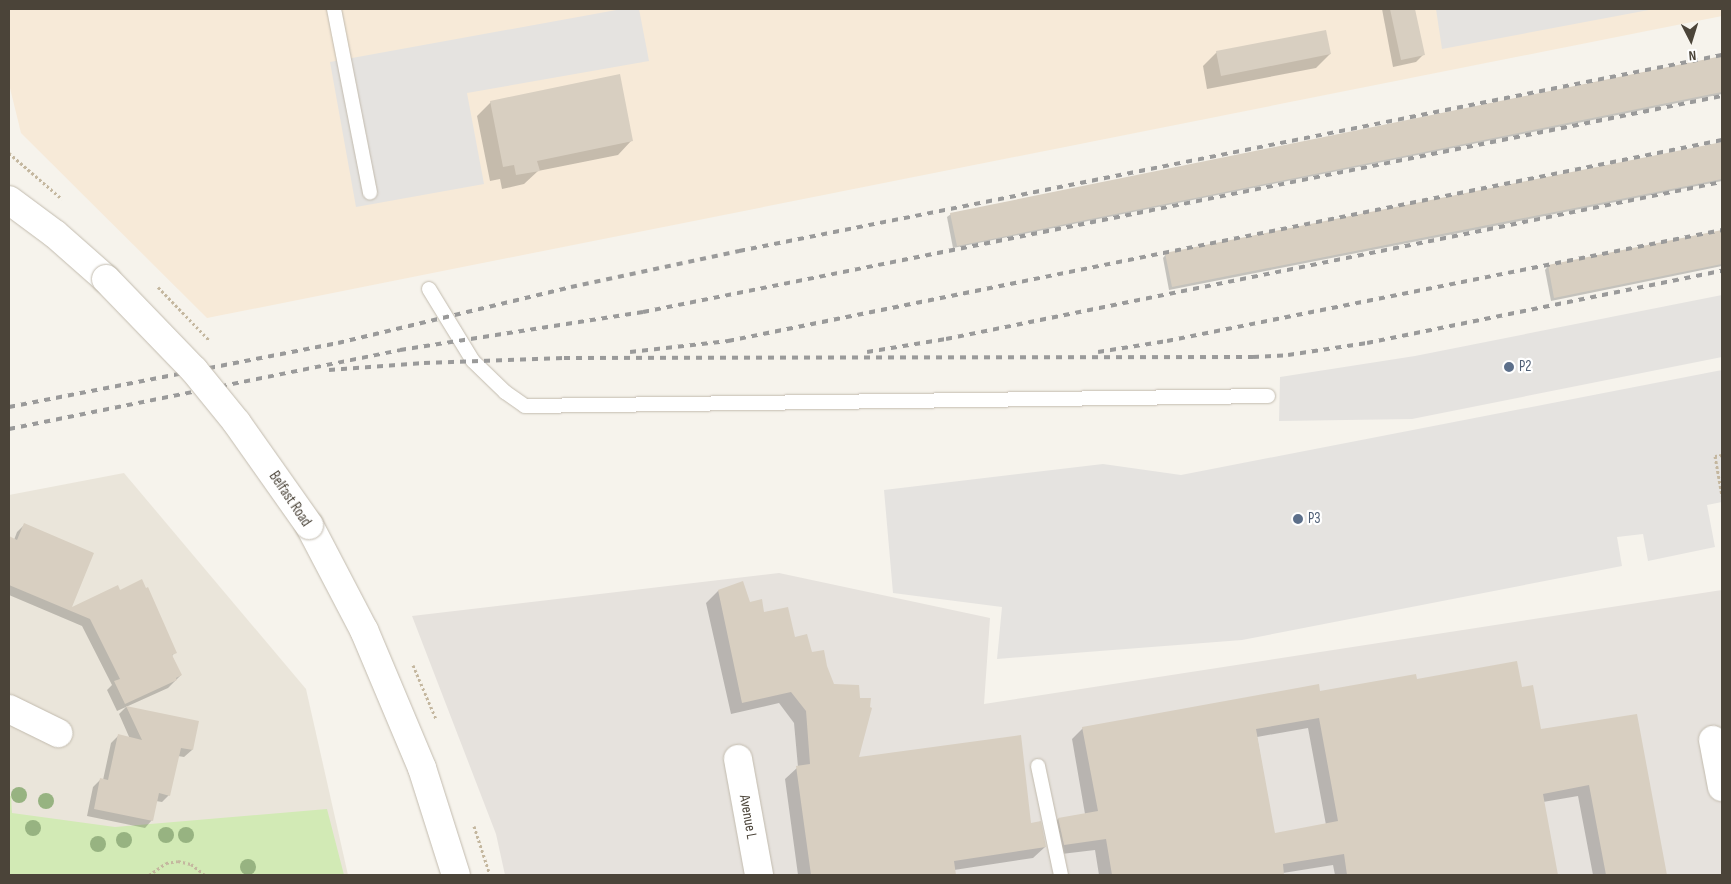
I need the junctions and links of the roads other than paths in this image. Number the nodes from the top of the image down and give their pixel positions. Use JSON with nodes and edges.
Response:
{"nodes":[{"id":1,"x":334,"y":9,"type":"edge"},
{"id":2,"x":370,"y":193,"type":"dead end"},
{"id":3,"x":9,"y":200,"type":"edge"},
{"id":4,"x":430,"y":289,"type":"dead end"},
{"id":5,"x":1268,"y":396,"type":"dead end"},
{"id":6,"x":9,"y":709,"type":"edge"},
{"id":7,"x":58,"y":733,"type":"dead end"},
{"id":8,"x":1713,"y":740,"type":"dead end"},
{"id":9,"x":738,"y":759,"type":"dead end"},
{"id":10,"x":1038,"y":766,"type":"dead end"},
{"id":11,"x":1722,"y":787,"type":"edge"},
{"id":12,"x":456,"y":875,"type":"edge"},
{"id":13,"x":758,"y":875,"type":"edge"},
{"id":14,"x":1061,"y":875,"type":"edge"}],
"edges":[{"from":1,"to":2,"type":"lane"},
{"from":3,"to":12,"type":"street","name":"Belfast Road","bridge":true},
{"from":4,"to":5,"type":"lane"},
{"from":6,"to":7,"type":"street"},
{"from":8,"to":11,"type":"street"},
{"from":9,"to":13,"type":"street","name":"Avenue L"},
{"from":10,"to":14,"type":"lane"}]}
